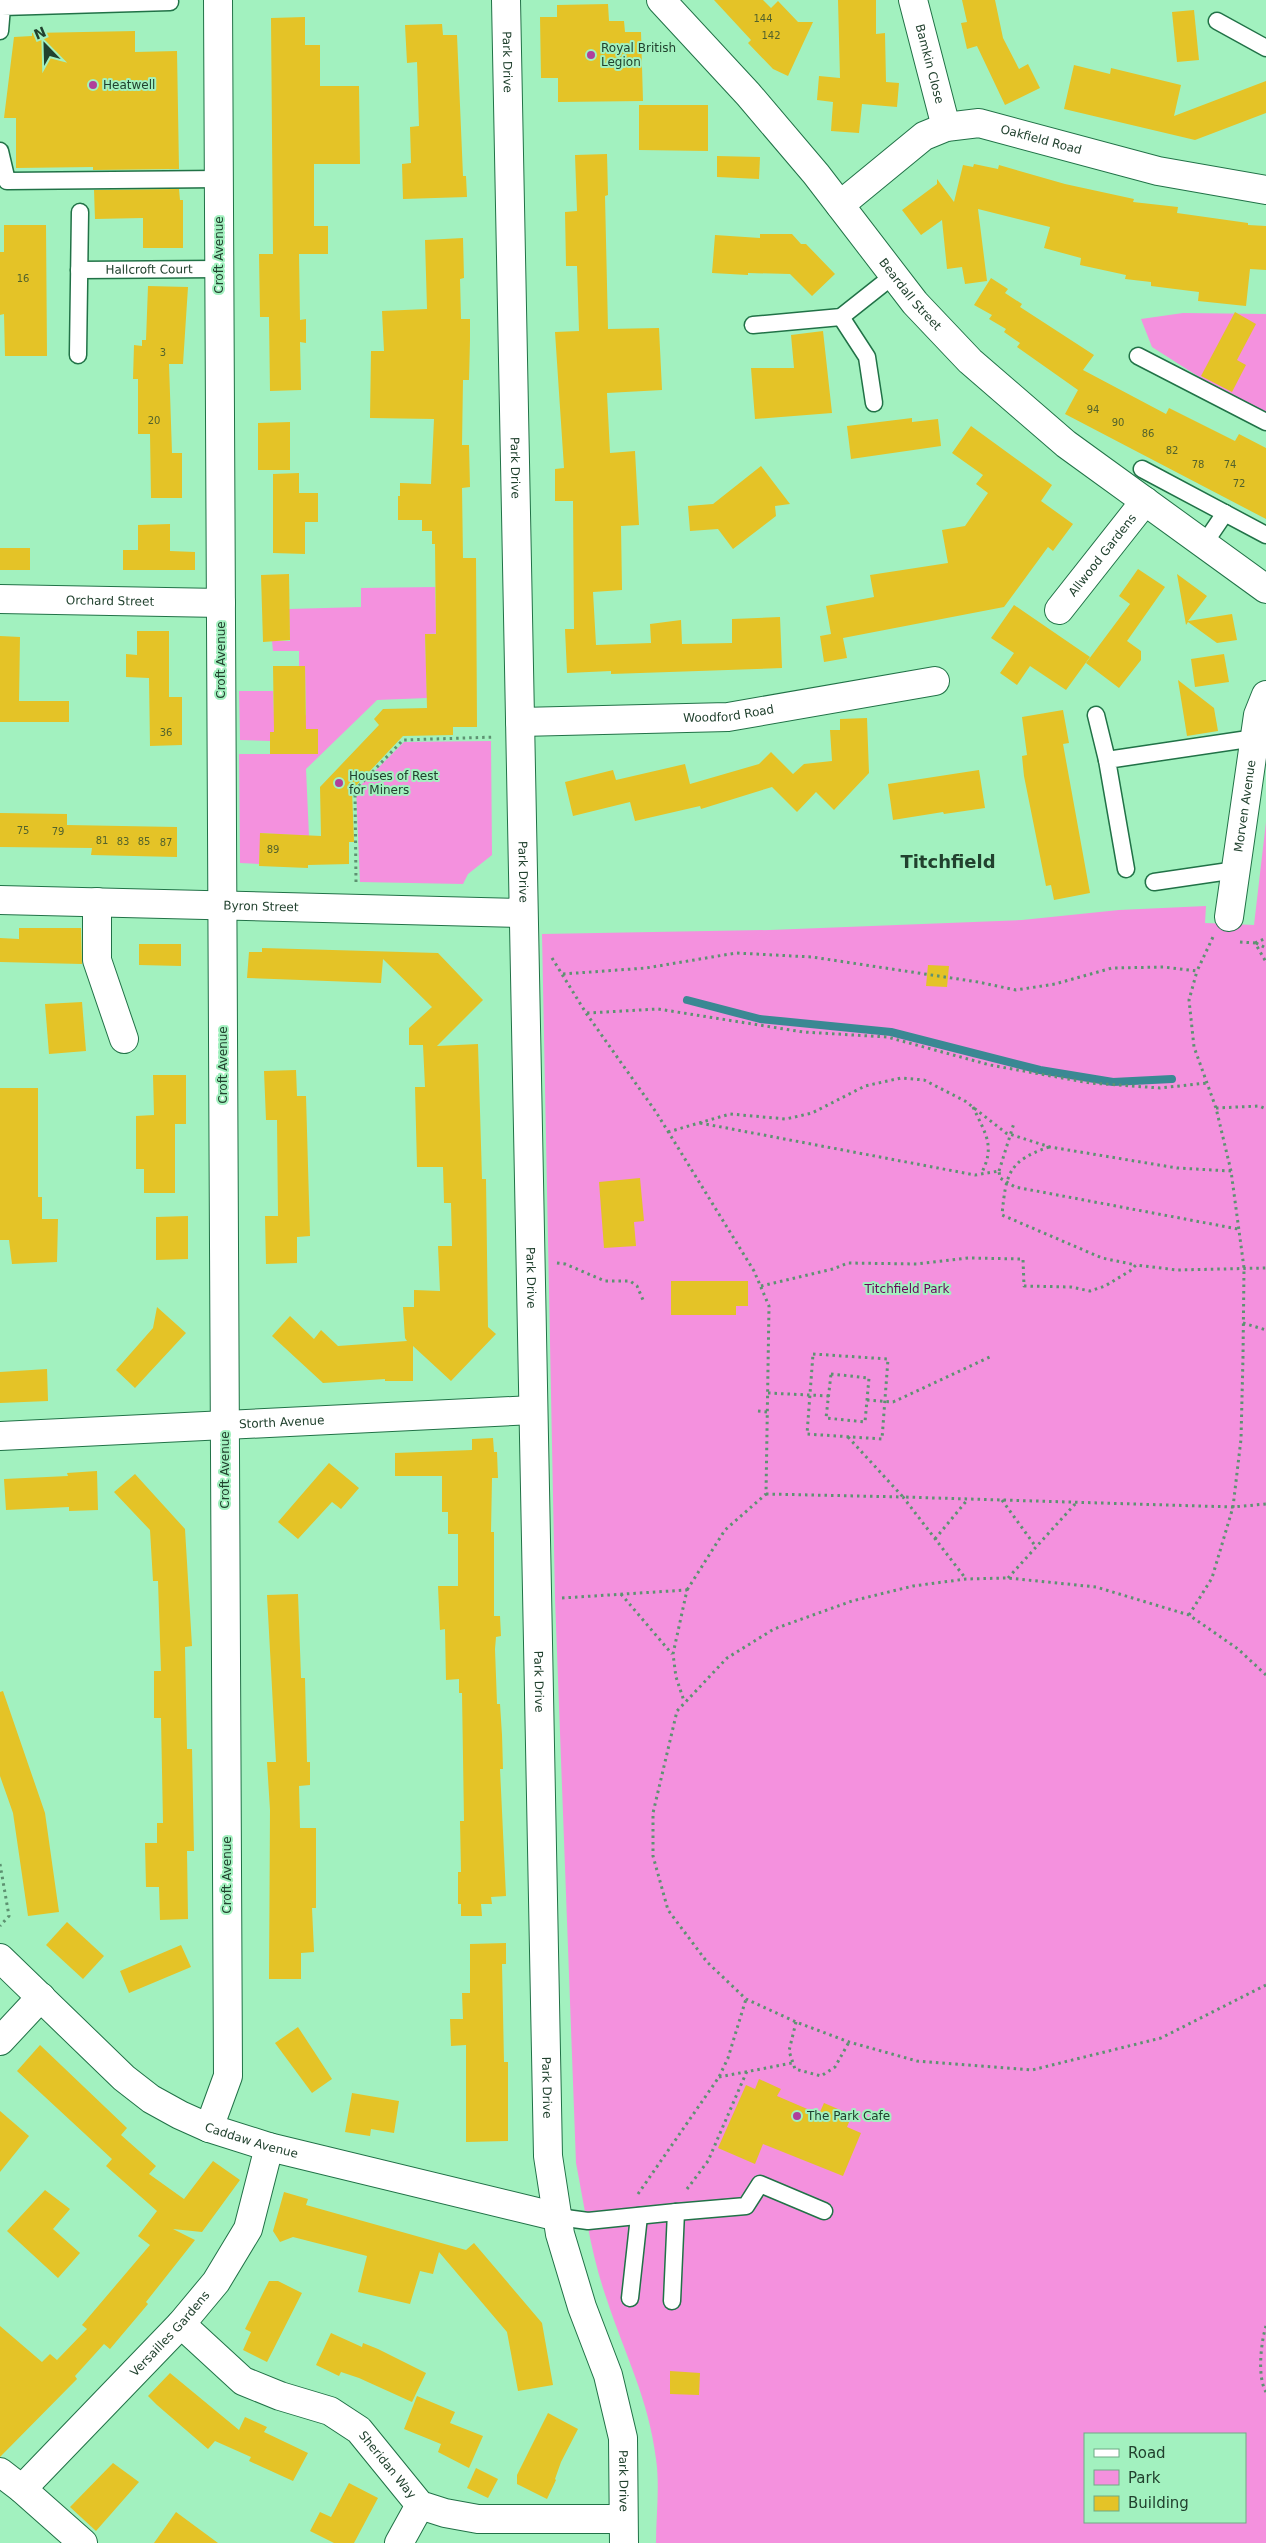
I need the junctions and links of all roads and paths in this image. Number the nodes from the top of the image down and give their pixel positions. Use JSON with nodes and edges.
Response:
{"nodes":[{"id":1,"x":218,"y":0,"type":"edge"},
{"id":2,"x":506,"y":0,"type":"edge"},
{"id":3,"x":661,"y":0,"type":"edge"},
{"id":4,"x":913,"y":0,"type":"edge"},
{"id":5,"x":170,"y":2,"type":"dead end"},
{"id":6,"x":1,"y":7,"type":"edge"},
{"id":7,"x":1217,"y":21,"type":"dead end"},
{"id":8,"x":0,"y":31,"type":"edge"},
{"id":9,"x":1266,"y":48,"type":"edge"},
{"id":10,"x":946,"y":128,"type":"junction"},
{"id":11,"x":0,"y":151,"type":"edge"},
{"id":12,"x":219,"y":179,"type":"junction"},
{"id":13,"x":1266,"y":190,"type":"edge"},
{"id":14,"x":840,"y":205,"type":"junction"},
{"id":15,"x":80,"y":212,"type":"dead end"},
{"id":16,"x":219,"y":269,"type":"junction"},
{"id":17,"x":79,"y":270,"type":"junction"},
{"id":18,"x":894,"y":275,"type":"junction"},
{"id":19,"x":841,"y":317,"type":"junction"},
{"id":20,"x":753,"y":325,"type":"dead end"},
{"id":21,"x":78,"y":354,"type":"dead end"},
{"id":22,"x":1138,"y":356,"type":"dead end"},
{"id":23,"x":874,"y":402,"type":"dead end"},
{"id":24,"x":1266,"y":422,"type":"edge"},
{"id":25,"x":1142,"y":469,"type":"dead end"},
{"id":26,"x":1145,"y":501,"type":"junction"},
{"id":27,"x":1225,"y":513,"type":"junction"},
{"id":28,"x":1266,"y":535,"type":"edge"},
{"id":29,"x":1204,"y":544,"type":"junction"},
{"id":30,"x":1266,"y":589,"type":"edge"},
{"id":31,"x":0,"y":599,"type":"edge"},
{"id":32,"x":221,"y":603,"type":"junction"},
{"id":33,"x":1060,"y":610,"type":"dead end"},
{"id":34,"x":936,"y":681,"type":"dead end"},
{"id":35,"x":1266,"y":695,"type":"edge"},
{"id":36,"x":1096,"y":715,"type":"dead end"},
{"id":37,"x":520,"y":722,"type":"junction"},
{"id":38,"x":497,"y":737,"type":"dead end"},
{"id":39,"x":1255,"y":738,"type":"junction"},
{"id":40,"x":1107,"y":760,"type":"junction"},
{"id":41,"x":1126,"y":869,"type":"dead end"},
{"id":42,"x":1236,"y":870,"type":"junction"},
{"id":43,"x":1154,"y":882,"type":"dead end"},
{"id":44,"x":356,"y":887,"type":"dead end"},
{"id":45,"x":0,"y":900,"type":"edge"},
{"id":46,"x":97,"y":902,"type":"junction"},
{"id":47,"x":222,"y":905,"type":"junction"},
{"id":48,"x":523,"y":912,"type":"junction"},
{"id":49,"x":1229,"y":933,"type":"junction"},
{"id":50,"x":1266,"y":938,"type":"edge"},
{"id":51,"x":1212,"y":939,"type":"junction"},
{"id":52,"x":1255,"y":943,"type":"junction"},
{"id":53,"x":524,"y":947,"type":"junction"},
{"id":54,"x":1266,"y":948,"type":"edge"},
{"id":55,"x":1266,"y":962,"type":"edge"},
{"id":56,"x":1197,"y":971,"type":"junction"},
{"id":57,"x":563,"y":974,"type":"junction"},
{"id":58,"x":586,"y":1013,"type":"junction"},
{"id":59,"x":124,"y":1039,"type":"dead end"},
{"id":60,"x":1207,"y":1083,"type":"junction"},
{"id":61,"x":973,"y":1106,"type":"junction"},
{"id":62,"x":1216,"y":1108,"type":"junction"},
{"id":63,"x":1266,"y":1109,"type":"edge"},
{"id":64,"x":700,"y":1123,"type":"junction"},
{"id":65,"x":1014,"y":1123,"type":"dead end"},
{"id":66,"x":668,"y":1132,"type":"junction"},
{"id":67,"x":1010,"y":1134,"type":"junction"},
{"id":68,"x":1050,"y":1147,"type":"junction"},
{"id":69,"x":999,"y":1171,"type":"junction"},
{"id":70,"x":1231,"y":1171,"type":"junction"},
{"id":71,"x":981,"y":1174,"type":"junction"},
{"id":72,"x":1006,"y":1181,"type":"junction"},
{"id":73,"x":1238,"y":1229,"type":"junction"},
{"id":74,"x":530,"y":1262,"type":"junction"},
{"id":75,"x":1136,"y":1265,"type":"junction"},
{"id":76,"x":1244,"y":1268,"type":"junction"},
{"id":77,"x":1266,"y":1268,"type":"edge"},
{"id":78,"x":760,"y":1286,"type":"junction"},
{"id":79,"x":643,"y":1300,"type":"dead end"},
{"id":80,"x":1243,"y":1324,"type":"junction"},
{"id":81,"x":1266,"y":1330,"type":"edge"},
{"id":82,"x":992,"y":1356,"type":"dead end"},
{"id":83,"x":768,"y":1393,"type":"junction"},
{"id":84,"x":810,"y":1394,"type":"junction"},
{"id":85,"x":829,"y":1396,"type":"junction"},
{"id":86,"x":867,"y":1400,"type":"junction"},
{"id":87,"x":884,"y":1402,"type":"junction"},
{"id":88,"x":533,"y":1410,"type":"junction"},
{"id":89,"x":758,"y":1411,"type":"dead end"},
{"id":90,"x":768,"y":1412,"type":"junction"},
{"id":91,"x":225,"y":1425,"type":"junction"},
{"id":92,"x":0,"y":1436,"type":"edge"},
{"id":93,"x":848,"y":1436,"type":"junction"},
{"id":94,"x":766,"y":1494,"type":"junction"},
{"id":95,"x":903,"y":1497,"type":"junction"},
{"id":96,"x":968,"y":1499,"type":"junction"},
{"id":97,"x":1002,"y":1500,"type":"junction"},
{"id":98,"x":1076,"y":1502,"type":"junction"},
{"id":99,"x":1266,"y":1504,"type":"edge"},
{"id":100,"x":1234,"y":1507,"type":"junction"},
{"id":101,"x":935,"y":1539,"type":"junction"},
{"id":102,"x":1036,"y":1547,"type":"junction"},
{"id":103,"x":1008,"y":1578,"type":"junction"},
{"id":104,"x":966,"y":1579,"type":"junction"},
{"id":105,"x":687,"y":1590,"type":"junction"},
{"id":106,"x":622,"y":1594,"type":"junction"},
{"id":107,"x":537,"y":1600,"type":"junction"},
{"id":108,"x":1188,"y":1615,"type":"junction"},
{"id":109,"x":673,"y":1654,"type":"junction"},
{"id":110,"x":1266,"y":1675,"type":"edge"},
{"id":111,"x":684,"y":1701,"type":"junction"},
{"id":112,"x":0,"y":1864,"type":"edge"},
{"id":113,"x":0,"y":1926,"type":"edge"},
{"id":114,"x":0,"y":1958,"type":"edge"},
{"id":115,"x":1266,"y":1985,"type":"edge"},
{"id":116,"x":40,"y":1997,"type":"junction"},
{"id":117,"x":746,"y":1998,"type":"junction"},
{"id":118,"x":796,"y":2022,"type":"junction"},
{"id":119,"x":0,"y":2041,"type":"edge"},
{"id":120,"x":849,"y":2042,"type":"junction"},
{"id":121,"x":792,"y":2064,"type":"junction"},
{"id":122,"x":747,"y":2071,"type":"junction"},
{"id":123,"x":719,"y":2077,"type":"junction"},
{"id":124,"x":209,"y":2128,"type":"junction"},
{"id":125,"x":269,"y":2147,"type":"junction"},
{"id":126,"x":824,"y":2211,"type":"dead end"},
{"id":127,"x":676,"y":2212,"type":"junction"},
{"id":128,"x":639,"y":2216,"type":"junction"},
{"id":129,"x":558,"y":2217,"type":"junction"},
{"id":130,"x":622,"y":2217,"type":"junction"},
{"id":131,"x":630,"y":2298,"type":"dead end"},
{"id":132,"x":672,"y":2301,"type":"dead end"},
{"id":133,"x":181,"y":2324,"type":"junction"},
{"id":134,"x":1266,"y":2326,"type":"edge"},
{"id":135,"x":1266,"y":2392,"type":"edge"},
{"id":136,"x":0,"y":2472,"type":"edge"},
{"id":137,"x":22,"y":2489,"type":"junction"},
{"id":138,"x":420,"y":2505,"type":"junction"},
{"id":139,"x":623,"y":2531,"type":"edge"},
{"id":140,"x":83,"y":2543,"type":"edge"},
{"id":141,"x":399,"y":2543,"type":"edge"}],
"edges":[{"from":1,"to":12,"type":"street","name":"Croft Avenue"},
{"from":2,"to":37,"type":"street","name":"Park Drive"},
{"from":3,"to":14,"type":"street","name":"Beardall Street"},
{"from":4,"to":10,"type":"street","name":"Bamkin Close"},
{"from":5,"to":6,"type":"lane"},
{"from":6,"to":8,"type":"lane"},
{"from":7,"to":9,"type":"lane"},
{"from":10,"to":13,"type":"street","name":"Oakfield Road"},
{"from":10,"to":14,"type":"street","name":"Oakfield Road"},
{"from":11,"to":12,"type":"lane"},
{"from":12,"to":16,"type":"street","name":"Croft Avenue"},
{"from":14,"to":18,"type":"street","name":"Beardall Street"},
{"from":15,"to":17,"type":"lane"},
{"from":16,"to":17,"type":"lane","name":"Hallcroft Court"},
{"from":16,"to":32,"type":"street","name":"Croft Avenue"},
{"from":17,"to":21,"type":"lane"},
{"from":18,"to":19,"type":"lane"},
{"from":18,"to":26,"type":"street","name":"Beardall Street"},
{"from":19,"to":20,"type":"lane"},
{"from":19,"to":23,"type":"lane"},
{"from":22,"to":24,"type":"lane"},
{"from":25,"to":27,"type":"lane"},
{"from":26,"to":29,"type":"street","name":"Beardall Street"},
{"from":26,"to":33,"type":"street","name":"Allwood Gardens"},
{"from":27,"to":28,"type":"lane"},
{"from":27,"to":29,"type":"lane"},
{"from":29,"to":30,"type":"street","name":"Beardall Street"},
{"from":31,"to":32,"type":"street","name":"Orchard Street"},
{"from":32,"to":47,"type":"street","name":"Croft Avenue"},
{"from":34,"to":37,"type":"street","name":"Woodford Road"},
{"from":35,"to":39,"type":"street","name":"Morven Avenue"},
{"from":36,"to":40,"type":"lane"},
{"from":37,"to":48,"type":"street","name":"Park Drive"},
{"from":38,"to":44,"type":"path"},
{"from":39,"to":40,"type":"lane"},
{"from":39,"to":42,"type":"street","name":"Morven Avenue"},
{"from":40,"to":41,"type":"lane"},
{"from":42,"to":43,"type":"lane"},
{"from":42,"to":49,"type":"street","name":"Morven Avenue"},
{"from":45,"to":46,"type":"street","name":"Byron Street"},
{"from":46,"to":47,"type":"street","name":"Byron Street"},
{"from":46,"to":59,"type":"street"},
{"from":47,"to":48,"type":"street","name":"Byron Street"},
{"from":47,"to":91,"type":"street","name":"Croft Avenue"},
{"from":48,"to":53,"type":"street","name":"Park Drive"},
{"from":49,"to":51,"type":"path"},
{"from":49,"to":51,"type":"path"},
{"from":49,"to":52,"type":"path"},
{"from":50,"to":52,"type":"path"},
{"from":51,"to":56,"type":"path"},
{"from":52,"to":54,"type":"path"},
{"from":52,"to":55,"type":"path"},
{"from":53,"to":57,"type":"path"},
{"from":53,"to":74,"type":"street","name":"Park Drive"},
{"from":56,"to":57,"type":"path"},
{"from":56,"to":60,"type":"path"},
{"from":57,"to":58,"type":"path"},
{"from":58,"to":60,"type":"path"},
{"from":58,"to":66,"type":"path"},
{"from":60,"to":62,"type":"path"},
{"from":61,"to":64,"type":"path"},
{"from":61,"to":67,"type":"path"},
{"from":61,"to":71,"type":"path"},
{"from":62,"to":63,"type":"path"},
{"from":62,"to":70,"type":"path"},
{"from":64,"to":66,"type":"path"},
{"from":64,"to":71,"type":"path"},
{"from":65,"to":67,"type":"path"},
{"from":66,"to":78,"type":"path"},
{"from":67,"to":68,"type":"path"},
{"from":67,"to":69,"type":"path"},
{"from":68,"to":70,"type":"path"},
{"from":68,"to":72,"type":"path"},
{"from":69,"to":71,"type":"path"},
{"from":69,"to":72,"type":"path"},
{"from":70,"to":73,"type":"path"},
{"from":72,"to":73,"type":"path"},
{"from":72,"to":75,"type":"path"},
{"from":73,"to":76,"type":"path"},
{"from":74,"to":79,"type":"path"},
{"from":74,"to":88,"type":"street","name":"Park Drive"},
{"from":75,"to":76,"type":"path"},
{"from":75,"to":78,"type":"path"},
{"from":76,"to":77,"type":"path"},
{"from":76,"to":80,"type":"path"},
{"from":78,"to":83,"type":"path"},
{"from":80,"to":81,"type":"path"},
{"from":80,"to":100,"type":"path"},
{"from":82,"to":87,"type":"path"},
{"from":83,"to":84,"type":"path"},
{"from":83,"to":90,"type":"path"},
{"from":84,"to":85,"type":"path"},
{"from":84,"to":87,"type":"path"},
{"from":84,"to":93,"type":"path"},
{"from":85,"to":86,"type":"path"},
{"from":85,"to":86,"type":"path"},
{"from":86,"to":87,"type":"path"},
{"from":87,"to":93,"type":"path"},
{"from":88,"to":91,"type":"street","name":"Storth Avenue"},
{"from":88,"to":107,"type":"street","name":"Park Drive"},
{"from":89,"to":90,"type":"path"},
{"from":90,"to":94,"type":"path"},
{"from":91,"to":92,"type":"street","name":"Storth Avenue"},
{"from":91,"to":124,"type":"street","name":"Croft Avenue"},
{"from":93,"to":95,"type":"path"},
{"from":94,"to":95,"type":"path"},
{"from":94,"to":105,"type":"path"},
{"from":95,"to":96,"type":"path"},
{"from":95,"to":101,"type":"path"},
{"from":96,"to":97,"type":"path"},
{"from":96,"to":101,"type":"path"},
{"from":97,"to":98,"type":"path"},
{"from":97,"to":102,"type":"path"},
{"from":98,"to":100,"type":"path"},
{"from":98,"to":102,"type":"path"},
{"from":99,"to":100,"type":"path"},
{"from":100,"to":108,"type":"path"},
{"from":101,"to":104,"type":"path"},
{"from":102,"to":103,"type":"path"},
{"from":103,"to":104,"type":"path"},
{"from":103,"to":108,"type":"path"},
{"from":104,"to":111,"type":"path"},
{"from":105,"to":106,"type":"path"},
{"from":105,"to":109,"type":"path"},
{"from":106,"to":107,"type":"path"},
{"from":106,"to":109,"type":"path"},
{"from":107,"to":129,"type":"street","name":"Park Drive"},
{"from":108,"to":110,"type":"path"},
{"from":109,"to":111,"type":"path"},
{"from":111,"to":117,"type":"path"},
{"from":112,"to":113,"type":"path"},
{"from":114,"to":116,"type":"street","name":"Caddaw Avenue"},
{"from":115,"to":120,"type":"path"},
{"from":116,"to":119,"type":"street"},
{"from":116,"to":124,"type":"street","name":"Caddaw Avenue"},
{"from":117,"to":118,"type":"path"},
{"from":117,"to":123,"type":"path"},
{"from":118,"to":120,"type":"path"},
{"from":118,"to":121,"type":"path"},
{"from":120,"to":121,"type":"path"},
{"from":121,"to":122,"type":"path"},
{"from":122,"to":123,"type":"path"},
{"from":122,"to":127,"type":"path"},
{"from":123,"to":130,"type":"path"},
{"from":124,"to":125,"type":"street","name":"Caddaw Avenue"},
{"from":125,"to":129,"type":"street","name":"Caddaw Avenue"},
{"from":125,"to":133,"type":"street","name":"Versailles Gardens"},
{"from":126,"to":127,"type":"lane"},
{"from":127,"to":128,"type":"lane"},
{"from":127,"to":132,"type":"lane"},
{"from":128,"to":130,"type":"lane"},
{"from":128,"to":131,"type":"lane"},
{"from":129,"to":130,"type":"lane"},
{"from":129,"to":139,"type":"street","name":"Park Drive"},
{"from":133,"to":137,"type":"street","name":"Versailles Gardens"},
{"from":133,"to":138,"type":"street","name":"Sheridan Way"},
{"from":134,"to":135,"type":"path"},
{"from":136,"to":137,"type":"street"},
{"from":137,"to":140,"type":"street"},
{"from":138,"to":139,"type":"street","name":"Sheridan Way"},
{"from":138,"to":141,"type":"street"}]}
